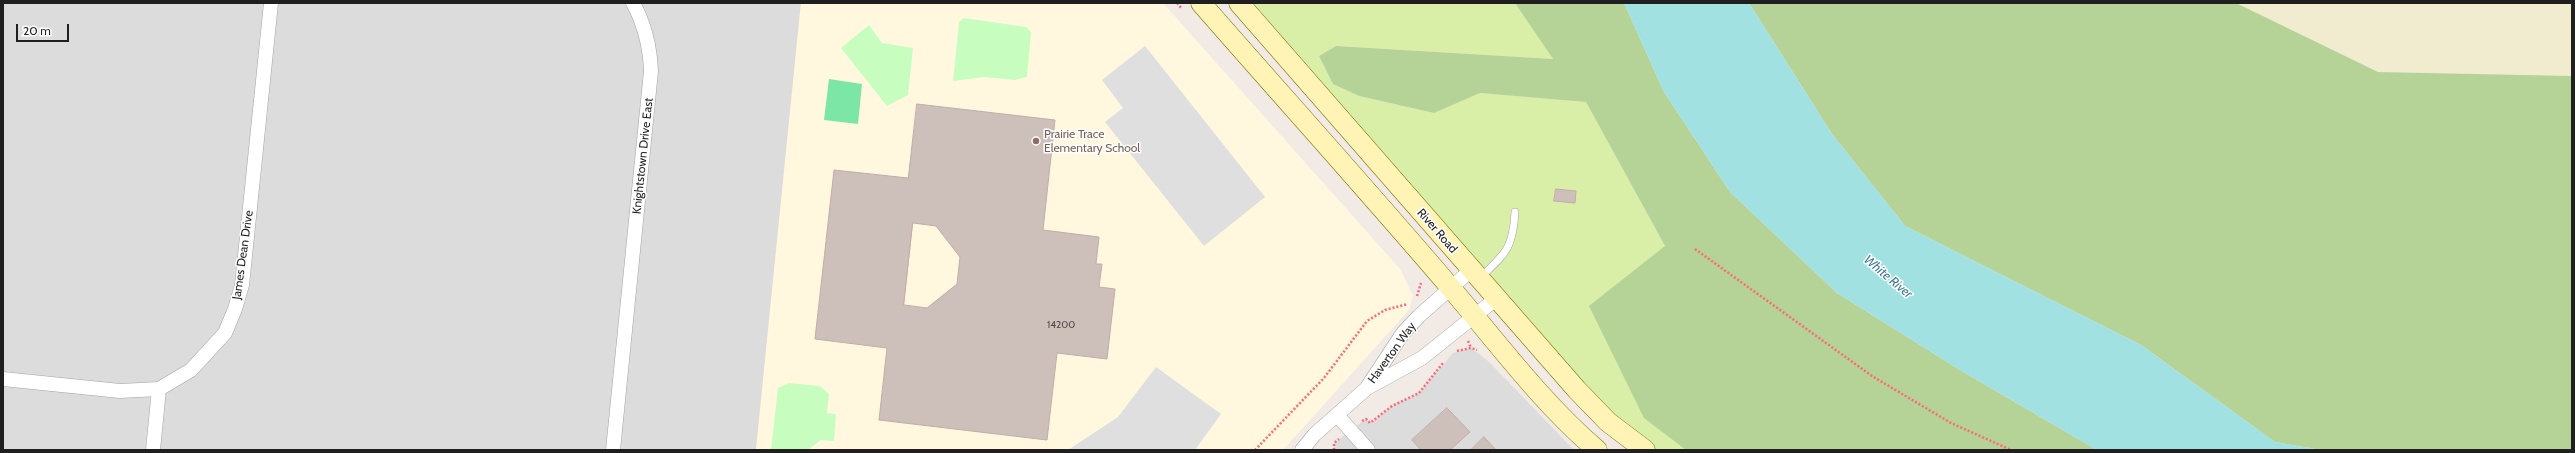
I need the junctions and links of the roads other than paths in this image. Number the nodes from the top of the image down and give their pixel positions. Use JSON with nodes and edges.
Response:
{"nodes":[{"id":1,"x":270,"y":3,"type":"edge"},
{"id":2,"x":633,"y":3,"type":"edge"},
{"id":3,"x":1201,"y":3,"type":"edge"},
{"id":4,"x":1239,"y":3,"type":"edge"},
{"id":5,"x":1515,"y":212,"type":"dead end"},
{"id":6,"x":1475,"y":274,"type":"junction"},
{"id":7,"x":1450,"y":288,"type":"junction"},
{"id":8,"x":1496,"y":298,"type":"junction"},
{"id":9,"x":1474,"y":318,"type":"junction"},
{"id":10,"x":3,"y":379,"type":"edge"},
{"id":11,"x":1367,"y":388,"type":"junction"},
{"id":12,"x":159,"y":389,"type":"junction"},
{"id":13,"x":1337,"y":414,"type":"junction"},
{"id":14,"x":153,"y":450,"type":"edge"},
{"id":15,"x":613,"y":450,"type":"edge"},
{"id":16,"x":1302,"y":450,"type":"edge"},
{"id":17,"x":1368,"y":450,"type":"edge"},
{"id":18,"x":1597,"y":450,"type":"edge"},
{"id":19,"x":1645,"y":450,"type":"edge"}],
"edges":[{"from":1,"to":12,"type":"street","name":"James Dean Drive"},
{"from":2,"to":15,"type":"street","name":"Knightstown Drive East"},
{"from":3,"to":7,"type":"main road"},
{"from":4,"to":6,"type":"main road","name":"River Road"},
{"from":5,"to":6,"type":"lane"},
{"from":6,"to":7,"type":"street","name":"Haverton Way"},
{"from":6,"to":8,"type":"main road","name":"River Road"},
{"from":7,"to":9,"type":"main road"},
{"from":7,"to":11,"type":"street","name":"Haverton Way"},
{"from":8,"to":9,"type":"street","name":"Haverton Way"},
{"from":8,"to":19,"type":"main road","name":"River Road"},
{"from":9,"to":11,"type":"street","name":"Haverton Way"},
{"from":9,"to":18,"type":"main road"},
{"from":10,"to":12,"type":"street","name":"James Dean Drive"},
{"from":11,"to":13,"type":"street","name":"Haverton Way"},
{"from":12,"to":14,"type":"street"},
{"from":13,"to":16,"type":"street","name":"Haverton Way"},
{"from":13,"to":17,"type":"street"}]}
